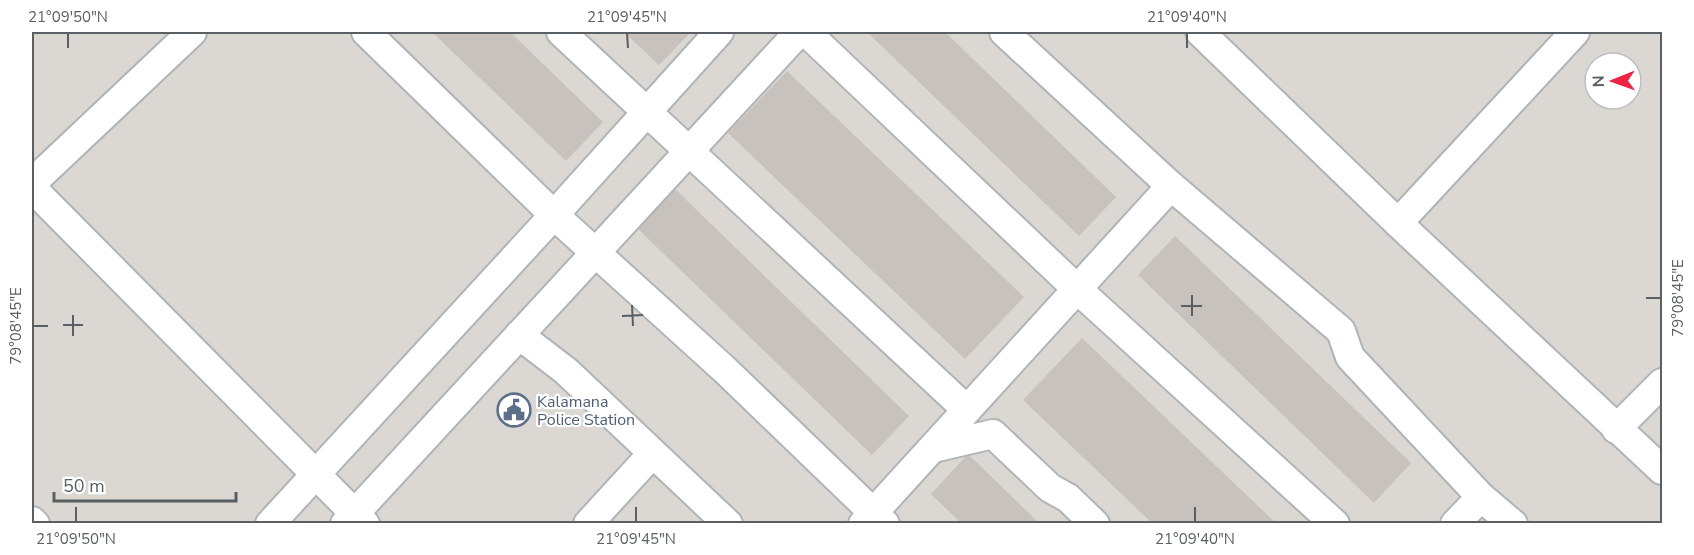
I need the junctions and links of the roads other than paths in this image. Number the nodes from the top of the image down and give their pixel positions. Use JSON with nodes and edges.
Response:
{"nodes":[{"id":1,"x":192,"y":32,"type":"edge"},
{"id":2,"x":366,"y":32,"type":"edge"},
{"id":3,"x":561,"y":32,"type":"edge"},
{"id":4,"x":719,"y":32,"type":"edge"},
{"id":5,"x":799,"y":32,"type":"edge"},
{"id":6,"x":806,"y":32,"type":"edge"},
{"id":7,"x":1004,"y":32,"type":"edge"},
{"id":8,"x":1200,"y":32,"type":"edge"},
{"id":9,"x":1575,"y":32,"type":"edge"},
{"id":10,"x":647,"y":112,"type":"junction"},
{"id":11,"x":690,"y":149,"type":"junction"},
{"id":12,"x":32,"y":183,"type":"edge"},
{"id":13,"x":1171,"y":186,"type":"junction"},
{"id":14,"x":32,"y":188,"type":"edge"},
{"id":15,"x":554,"y":215,"type":"junction"},
{"id":16,"x":1398,"y":223,"type":"junction"},
{"id":17,"x":596,"y":252,"type":"junction"},
{"id":18,"x":1077,"y":289,"type":"junction"},
{"id":19,"x":519,"y":335,"type":"junction"},
{"id":20,"x":1662,"y":383,"type":"edge"},
{"id":21,"x":967,"y":410,"type":"junction"},
{"id":22,"x":1617,"y":429,"type":"junction"},
{"id":23,"x":933,"y":448,"type":"junction"},
{"id":24,"x":652,"y":454,"type":"junction"},
{"id":25,"x":1662,"y":470,"type":"edge"},
{"id":26,"x":316,"y":474,"type":"junction"},
{"id":27,"x":1482,"y":496,"type":"junction"},
{"id":28,"x":355,"y":520,"type":"edge"},
{"id":29,"x":874,"y":520,"type":"edge"},
{"id":30,"x":270,"y":524,"type":"edge"},
{"id":31,"x":588,"y":524,"type":"edge"},
{"id":32,"x":728,"y":524,"type":"edge"},
{"id":33,"x":1095,"y":524,"type":"edge"},
{"id":34,"x":1335,"y":524,"type":"edge"},
{"id":35,"x":1455,"y":524,"type":"edge"},
{"id":36,"x":1513,"y":524,"type":"edge"}],
"edges":[{"from":1,"to":12,"type":"street"},
{"from":2,"to":15,"type":"street"},
{"from":3,"to":10,"type":"street"},
{"from":4,"to":10,"type":"street"},
{"from":5,"to":11,"type":"street"},
{"from":6,"to":18,"type":"street"},
{"from":7,"to":13,"type":"street"},
{"from":8,"to":16,"type":"street"},
{"from":9,"to":16,"type":"street"},
{"from":10,"to":11,"type":"street"},
{"from":10,"to":15,"type":"street"},
{"from":11,"to":17,"type":"street"},
{"from":11,"to":21,"type":"street"},
{"from":13,"to":18,"type":"street"},
{"from":13,"to":27,"type":"street"},
{"from":14,"to":26,"type":"street"},
{"from":15,"to":17,"type":"street"},
{"from":15,"to":26,"type":"street"},
{"from":16,"to":22,"type":"street"},
{"from":17,"to":19,"type":"street"},
{"from":17,"to":29,"type":"street"},
{"from":18,"to":21,"type":"street"},
{"from":18,"to":34,"type":"street"},
{"from":19,"to":24,"type":"street"},
{"from":19,"to":28,"type":"street"},
{"from":20,"to":22,"type":"street"},
{"from":21,"to":23,"type":"street"},
{"from":22,"to":25,"type":"street"},
{"from":23,"to":29,"type":"street"},
{"from":23,"to":33,"type":"street"},
{"from":24,"to":31,"type":"street"},
{"from":24,"to":32,"type":"street"},
{"from":26,"to":28,"type":"street"},
{"from":26,"to":30,"type":"street"},
{"from":27,"to":35,"type":"street"},
{"from":27,"to":36,"type":"street"}]}
